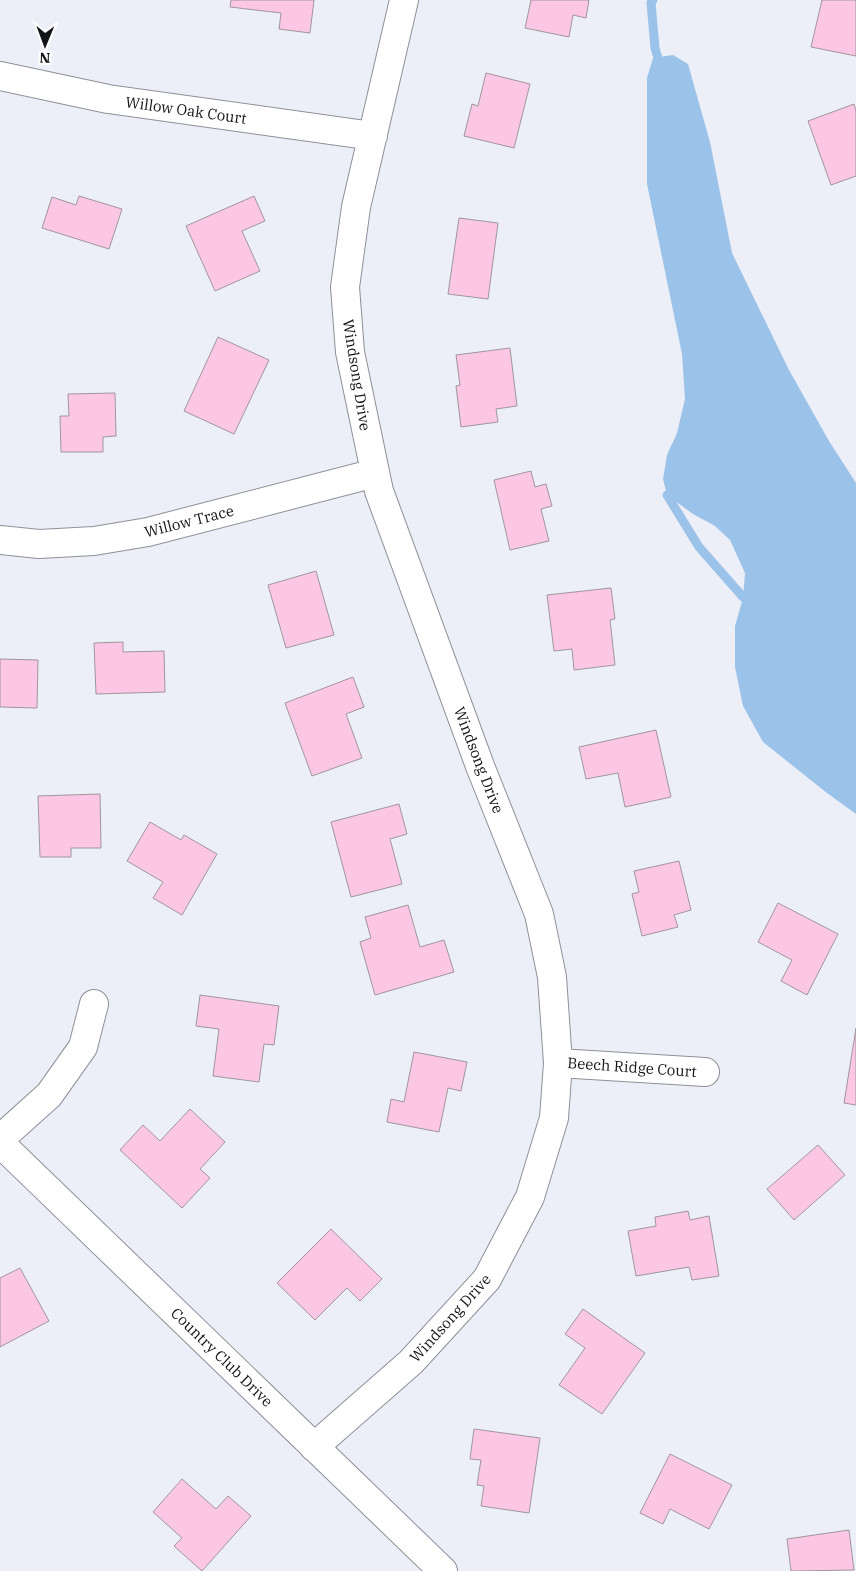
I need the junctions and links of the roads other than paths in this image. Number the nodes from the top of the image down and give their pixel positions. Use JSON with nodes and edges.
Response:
{"nodes":[{"id":1,"x":404,"y":0,"type":"edge"},
{"id":2,"x":0,"y":76,"type":"edge"},
{"id":3,"x":373,"y":136,"type":"junction"},
{"id":4,"x":375,"y":473,"type":"junction"},
{"id":5,"x":0,"y":540,"type":"edge"},
{"id":6,"x":94,"y":1004,"type":"dead end"},
{"id":7,"x":558,"y":1063,"type":"junction"},
{"id":8,"x":705,"y":1072,"type":"dead end"},
{"id":9,"x":0,"y":1139,"type":"edge"},
{"id":10,"x":0,"y":1143,"type":"edge"},
{"id":11,"x":314,"y":1447,"type":"junction"},
{"id":12,"x":443,"y":1571,"type":"edge"}],
"edges":[{"from":1,"to":3,"type":"street","name":"Windsong Drive"},
{"from":2,"to":3,"type":"street","name":"Willow Oak Court"},
{"from":3,"to":4,"type":"street","name":"Windsong Drive"},
{"from":4,"to":5,"type":"street","name":"Willow Trace"},
{"from":4,"to":7,"type":"street","name":"Windsong Drive"},
{"from":6,"to":9,"type":"street"},
{"from":7,"to":8,"type":"street","name":"Beech Ridge Court"},
{"from":7,"to":11,"type":"street","name":"Windsong Drive"},
{"from":10,"to":11,"type":"street","name":"Country Club Drive"},
{"from":11,"to":12,"type":"street","name":"Country Club Drive"}]}
